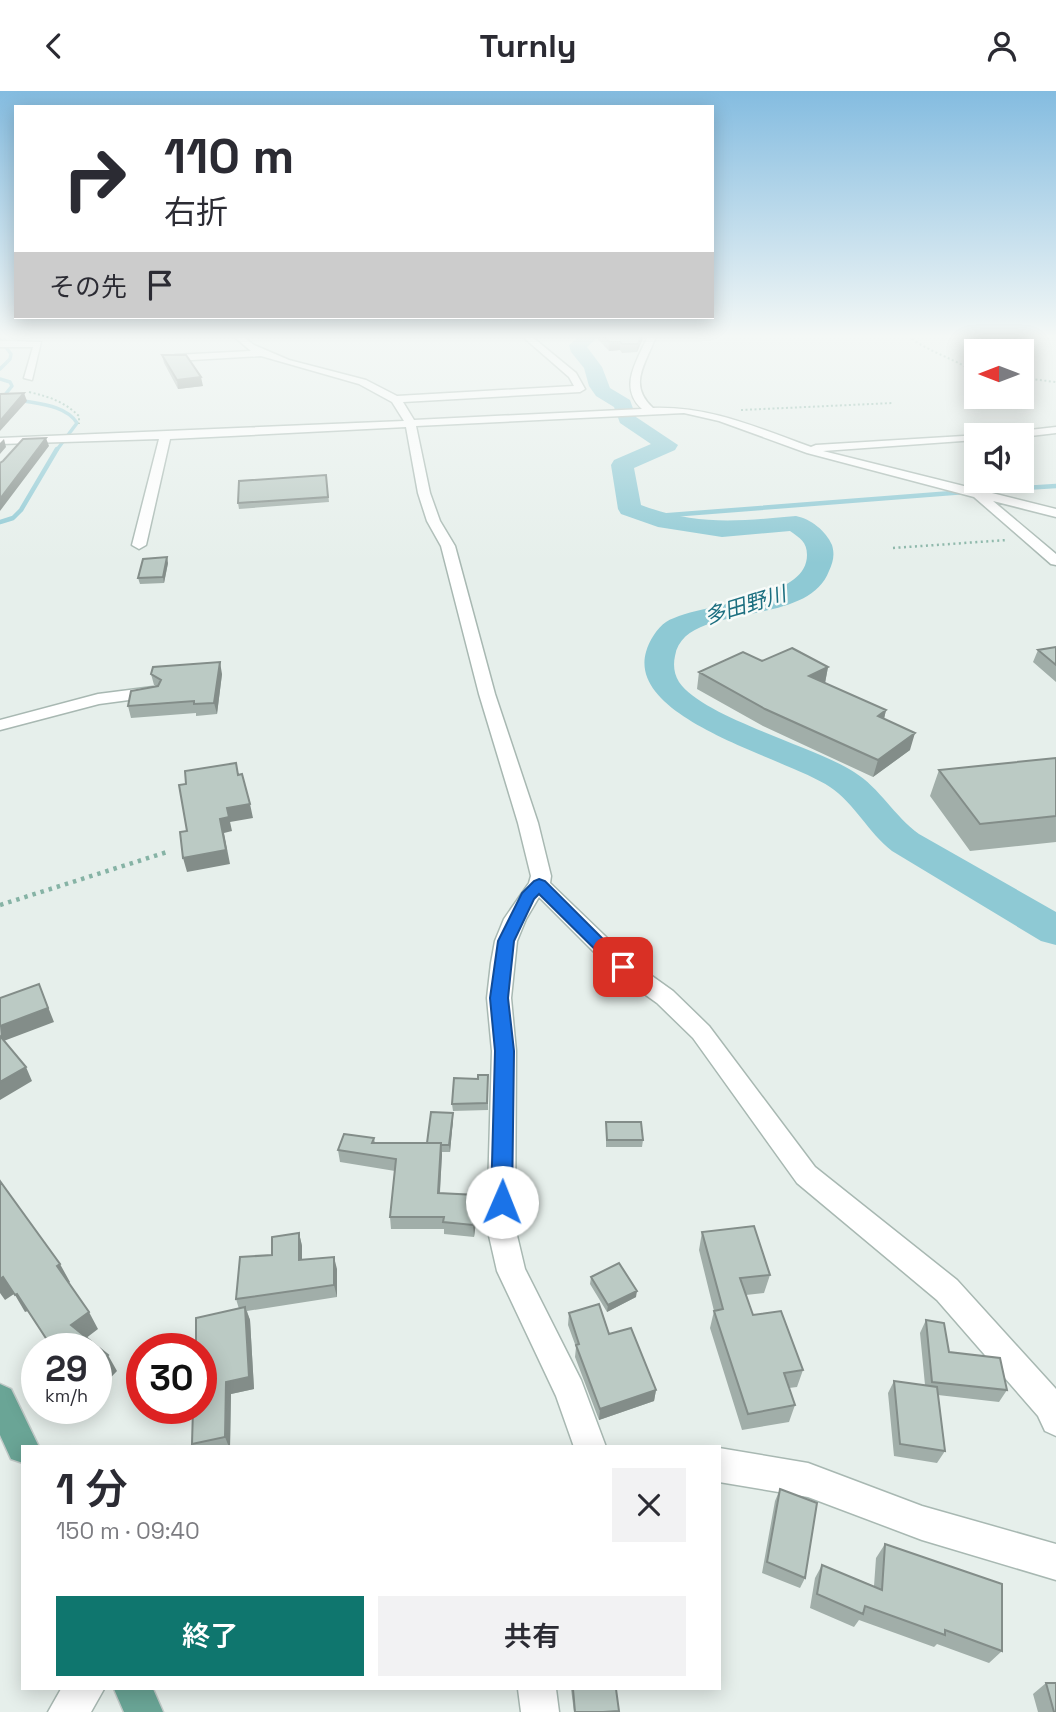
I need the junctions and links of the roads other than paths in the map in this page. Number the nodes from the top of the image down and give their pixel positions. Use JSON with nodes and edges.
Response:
{"nodes":[{"id":1,"x":404,"y":412,"type":"edge"},
{"id":2,"x":616,"y":412,"type":"edge"},
{"id":3,"x":693,"y":412,"type":"edge"},
{"id":4,"x":411,"y":422,"type":"junction"},
{"id":5,"x":1056,"y":430,"type":"edge"},
{"id":6,"x":1034,"y":433,"type":"edge"},
{"id":7,"x":166,"y":434,"type":"junction"},
{"id":8,"x":964,"y":438,"type":"edge"},
{"id":9,"x":0,"y":441,"type":"edge"},
{"id":10,"x":20,"y":441,"type":"junction"},
{"id":11,"x":811,"y":451,"type":"junction"},
{"id":12,"x":7,"y":458,"type":"edge"},
{"id":13,"x":978,"y":496,"type":"junction"},
{"id":14,"x":1056,"y":513,"type":"edge"},
{"id":15,"x":139,"y":545,"type":"dead end"},
{"id":16,"x":1056,"y":561,"type":"edge"},
{"id":17,"x":153,"y":692,"type":"edge"},
{"id":18,"x":0,"y":726,"type":"edge"},
{"id":19,"x":539,"y":885,"type":"junction"},
{"id":20,"x":0,"y":1400,"type":"edge"},
{"id":21,"x":1056,"y":1420,"type":"edge"},
{"id":22,"x":22,"y":1445,"type":"edge"},
{"id":23,"x":589,"y":1445,"type":"edge"},
{"id":24,"x":721,"y":1465,"type":"edge"},
{"id":25,"x":1056,"y":1562,"type":"edge"},
{"id":26,"x":84,"y":1690,"type":"edge"},
{"id":27,"x":133,"y":1690,"type":"edge"},
{"id":28,"x":537,"y":1690,"type":"edge"},
{"id":29,"x":67,"y":1712,"type":"edge"},
{"id":30,"x":144,"y":1712,"type":"edge"},
{"id":31,"x":540,"y":1712,"type":"edge"}],
"edges":[{"from":1,"to":4,"type":"street"},
{"from":2,"to":4,"type":"street"},
{"from":3,"to":11,"type":"street"},
{"from":4,"to":7,"type":"street"},
{"from":4,"to":19,"type":"street"},
{"from":5,"to":6,"type":"street"},
{"from":7,"to":10,"type":"street"},
{"from":7,"to":15,"type":"street"},
{"from":8,"to":11,"type":"street"},
{"from":9,"to":10,"type":"street"},
{"from":10,"to":12,"type":"street"},
{"from":11,"to":13,"type":"street"},
{"from":13,"to":14,"type":"street"},
{"from":13,"to":16,"type":"street"},
{"from":17,"to":18,"type":"street"},
{"from":19,"to":21,"type":"street"},
{"from":19,"to":23,"type":"street"},
{"from":20,"to":22,"type":"main road"},
{"from":24,"to":25,"type":"street"},
{"from":26,"to":29,"type":"street"},
{"from":27,"to":30,"type":"main road"},
{"from":28,"to":31,"type":"street"}]}
